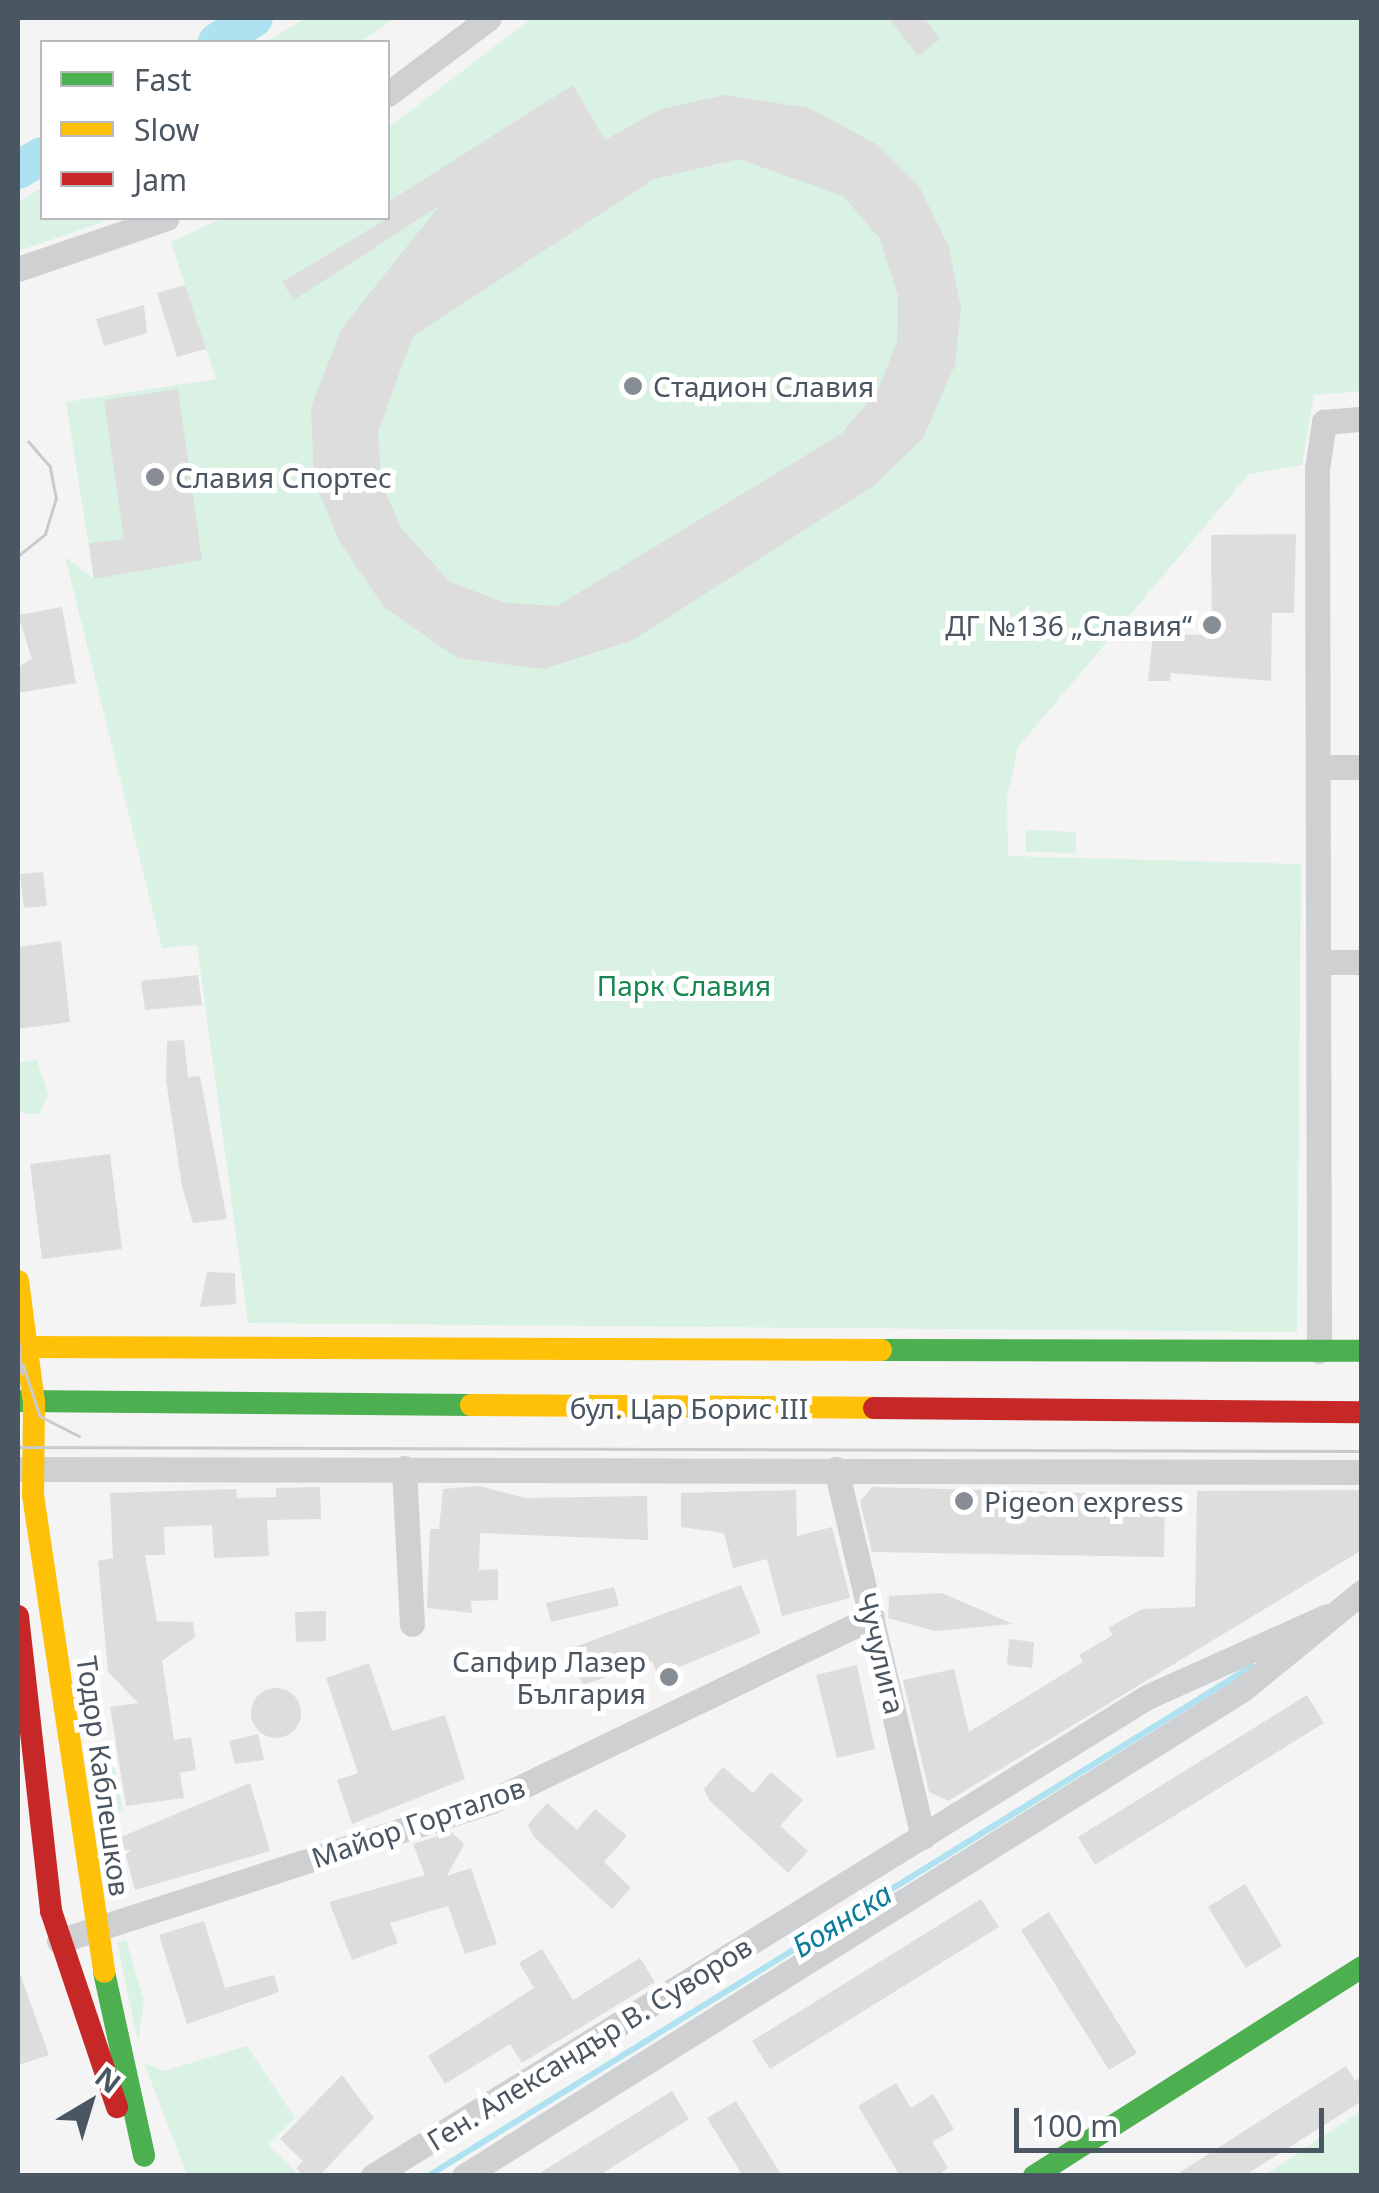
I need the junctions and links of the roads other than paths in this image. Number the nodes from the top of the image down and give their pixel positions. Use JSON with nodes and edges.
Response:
{"nodes":[{"id":1,"x":489,"y":18,"type":"edge"},
{"id":2,"x":390,"y":92,"type":"edge"},
{"id":3,"x":161,"y":220,"type":"edge"},
{"id":4,"x":18,"y":270,"type":"edge"},
{"id":5,"x":1362,"y":419,"type":"edge"},
{"id":6,"x":1319,"y":767,"type":"junction"},
{"id":7,"x":1362,"y":767,"type":"edge"},
{"id":8,"x":1318,"y":962,"type":"junction"},
{"id":9,"x":1362,"y":962,"type":"edge"},
{"id":10,"x":18,"y":1281,"type":"edge"},
{"id":11,"x":23,"y":1347,"type":"edge"},
{"id":12,"x":1319,"y":1350,"type":"junction"},
{"id":13,"x":1362,"y":1351,"type":"edge"},
{"id":14,"x":26,"y":1401,"type":"edge"},
{"id":15,"x":1362,"y":1412,"type":"edge"},
{"id":16,"x":25,"y":1468,"type":"edge"},
{"id":17,"x":404,"y":1468,"type":"junction"},
{"id":18,"x":836,"y":1469,"type":"junction"},
{"id":19,"x":1362,"y":1472,"type":"edge"},
{"id":20,"x":1362,"y":1592,"type":"edge"},
{"id":21,"x":18,"y":1616,"type":"edge"},
{"id":22,"x":1328,"y":1616,"type":"junction"},
{"id":23,"x":872,"y":1617,"type":"junction"},
{"id":24,"x":412,"y":1624,"type":"dead end"},
{"id":25,"x":923,"y":1837,"type":"junction"},
{"id":26,"x":95,"y":1929,"type":"junction"},
{"id":27,"x":59,"y":1941,"type":"junction"},
{"id":28,"x":1362,"y":1967,"type":"edge"},
{"id":29,"x":148,"y":2166,"type":"edge"},
{"id":30,"x":373,"y":2176,"type":"edge"},
{"id":31,"x":464,"y":2176,"type":"edge"},
{"id":32,"x":1034,"y":2176,"type":"edge"}],
"edges":[{"from":1,"to":2,"type":"street"},
{"from":3,"to":4,"type":"street"},
{"from":5,"to":6,"type":"street"},
{"from":6,"to":7,"type":"street"},
{"from":6,"to":8,"type":"street"},
{"from":8,"to":9,"type":"street"},
{"from":8,"to":12,"type":"street"},
{"from":10,"to":11,"type":"main road","name":"Тодор Каблешков"},
{"from":11,"to":12,"type":"main road"},
{"from":11,"to":14,"type":"main road","name":"Тодор Каблешков"},
{"from":12,"to":13,"type":"main road"},
{"from":14,"to":15,"type":"main road","name":"бул. Цар Борис III"},
{"from":14,"to":16,"type":"main road","name":"Тодор Каблешков"},
{"from":16,"to":17,"type":"street"},
{"from":16,"to":26,"type":"main road","name":"Тодор Каблешков"},
{"from":17,"to":18,"type":"street"},
{"from":17,"to":24,"type":"street"},
{"from":18,"to":19,"type":"street"},
{"from":18,"to":23,"type":"street","name":"Чучулига"},
{"from":20,"to":22,"type":"street","name":"Ген. Александър В. Суворов"},
{"from":21,"to":27,"type":"main road","name":"Тодор Каблешков"},
{"from":22,"to":25,"type":"street","name":"Ген. Александър В. Суворов"},
{"from":22,"to":31,"type":"street","name":"Ген. Александър В. Суворов"},
{"from":23,"to":25,"type":"street","name":"Чучулига"},
{"from":23,"to":26,"type":"street","name":"Майор Горталов"},
{"from":25,"to":30,"type":"street","name":"Ген. Александър В. Суворов"},
{"from":26,"to":27,"type":"street","name":"Майор Горталов"},
{"from":26,"to":29,"type":"main road","name":"Тодор Каблешков"},
{"from":27,"to":29,"type":"main road","name":"Тодор Каблешков"},
{"from":28,"to":32,"type":"main road"}]}
